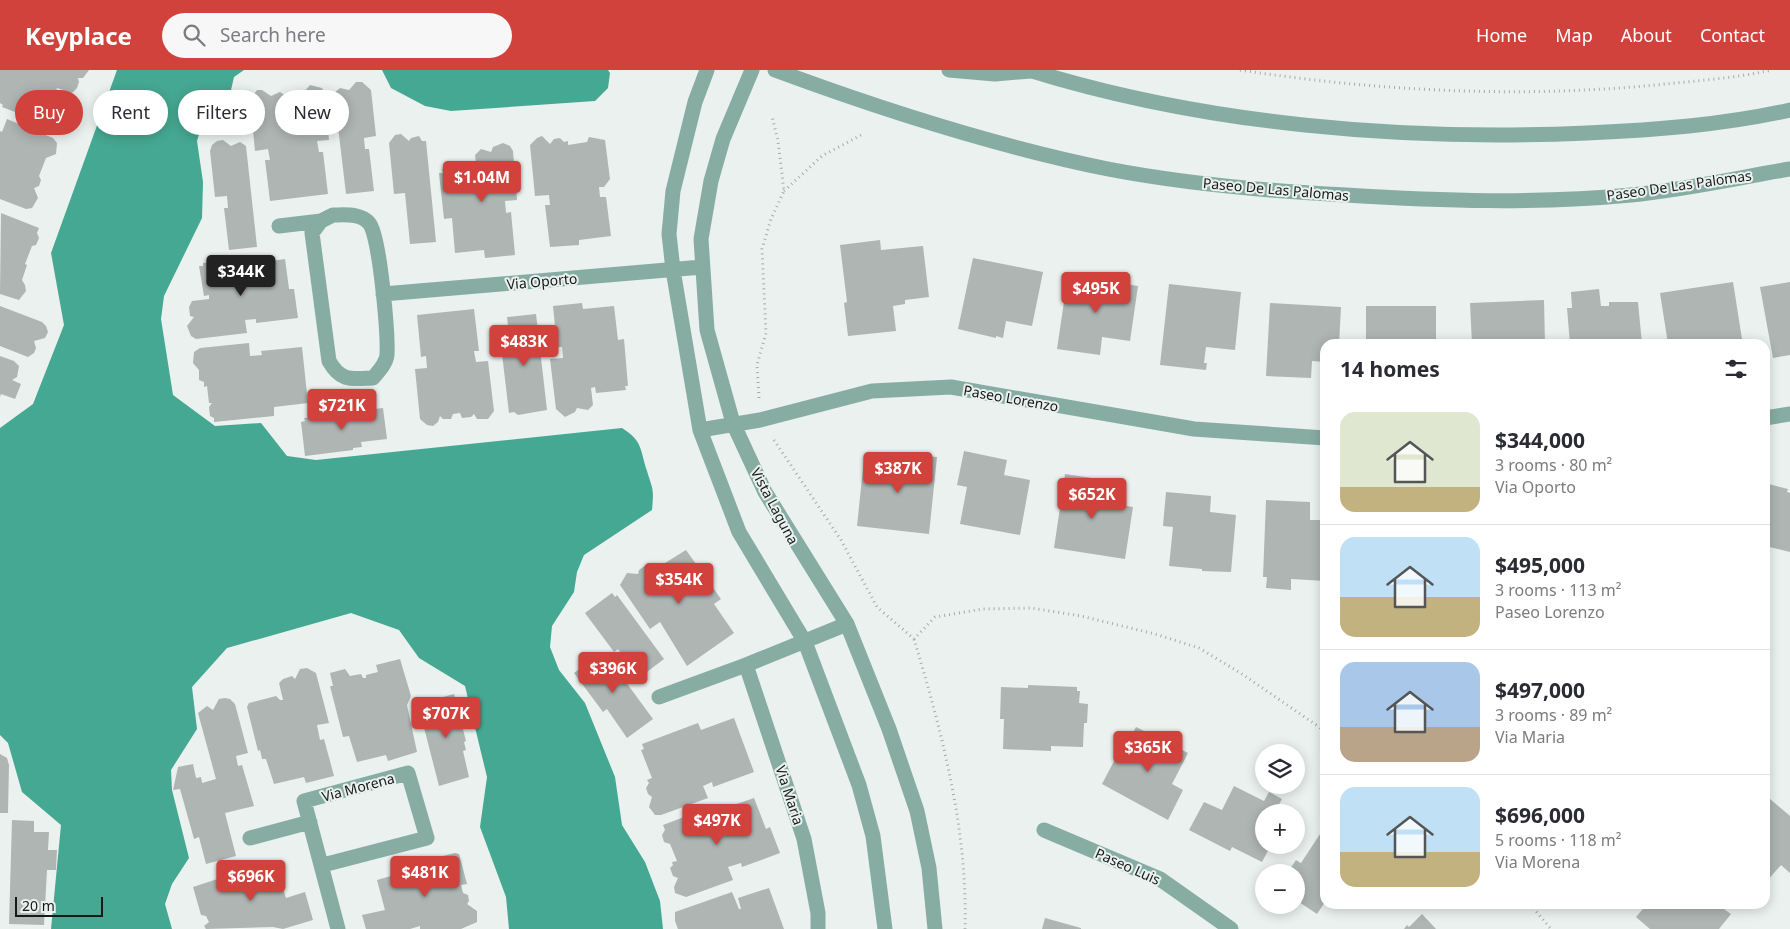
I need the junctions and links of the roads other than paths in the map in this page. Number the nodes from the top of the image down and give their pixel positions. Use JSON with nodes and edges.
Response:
{"nodes":[{"id":1,"x":708,"y":70,"type":"edge"},
{"id":2,"x":752,"y":70,"type":"edge"},
{"id":3,"x":775,"y":70,"type":"edge"},
{"id":4,"x":949,"y":70,"type":"edge"},
{"id":5,"x":1030,"y":70,"type":"edge"},
{"id":6,"x":1790,"y":110,"type":"edge"},
{"id":7,"x":1790,"y":169,"type":"edge"},
{"id":8,"x":321,"y":220,"type":"junction"},
{"id":9,"x":279,"y":226,"type":"dead end"},
{"id":10,"x":702,"y":267,"type":"junction"},
{"id":11,"x":673,"y":270,"type":"junction"},
{"id":12,"x":383,"y":294,"type":"junction"},
{"id":13,"x":1790,"y":414,"type":"edge"},
{"id":14,"x":1770,"y":417,"type":"edge"},
{"id":15,"x":733,"y":423,"type":"junction"},
{"id":16,"x":700,"y":430,"type":"junction"},
{"id":17,"x":1320,"y":438,"type":"edge"},
{"id":18,"x":847,"y":624,"type":"junction"},
{"id":19,"x":805,"y":642,"type":"junction"},
{"id":20,"x":746,"y":665,"type":"junction"},
{"id":21,"x":659,"y":697,"type":"dead end"},
{"id":22,"x":310,"y":822,"type":"junction"},
{"id":23,"x":1044,"y":830,"type":"dead end"},
{"id":24,"x":250,"y":838,"type":"dead end"},
{"id":25,"x":323,"y":865,"type":"junction"},
{"id":26,"x":338,"y":929,"type":"edge"},
{"id":27,"x":818,"y":929,"type":"edge"},
{"id":28,"x":885,"y":929,"type":"edge"},
{"id":29,"x":935,"y":929,"type":"edge"},
{"id":30,"x":1231,"y":929,"type":"edge"}],
"edges":[{"from":1,"to":11,"type":"street"},
{"from":2,"to":10,"type":"street","name":"Vista Laguna"},
{"from":3,"to":7,"type":"street","name":"Paseo De Las Palomas"},
{"from":4,"to":5,"type":"street"},
{"from":5,"to":6,"type":"street"},
{"from":8,"to":9,"type":"street"},
{"from":8,"to":12,"type":"street"},
{"from":8,"to":12,"type":"street"},
{"from":10,"to":11,"type":"street","name":"Via Oporto"},
{"from":10,"to":15,"type":"street","name":"Vista Laguna"},
{"from":11,"to":12,"type":"street","name":"Via Oporto"},
{"from":11,"to":16,"type":"street"},
{"from":13,"to":14,"type":"street"},
{"from":15,"to":16,"type":"street","name":"Paseo Lorenzo"},
{"from":15,"to":17,"type":"street","name":"Paseo Lorenzo"},
{"from":15,"to":18,"type":"street","name":"Vista Laguna"},
{"from":16,"to":19,"type":"street"},
{"from":18,"to":19,"type":"street"},
{"from":18,"to":29,"type":"street","name":"Vista Laguna"},
{"from":19,"to":20,"type":"street"},
{"from":19,"to":28,"type":"street"},
{"from":20,"to":21,"type":"street"},
{"from":20,"to":27,"type":"street","name":"Via Maria"},
{"from":22,"to":24,"type":"street"},
{"from":22,"to":25,"type":"street","name":"Via Morena"},
{"from":22,"to":25,"type":"street","name":"Via Morena"},
{"from":23,"to":30,"type":"street","name":"Paseo Luis"},
{"from":25,"to":26,"type":"street","name":"Via Morena"}]}
